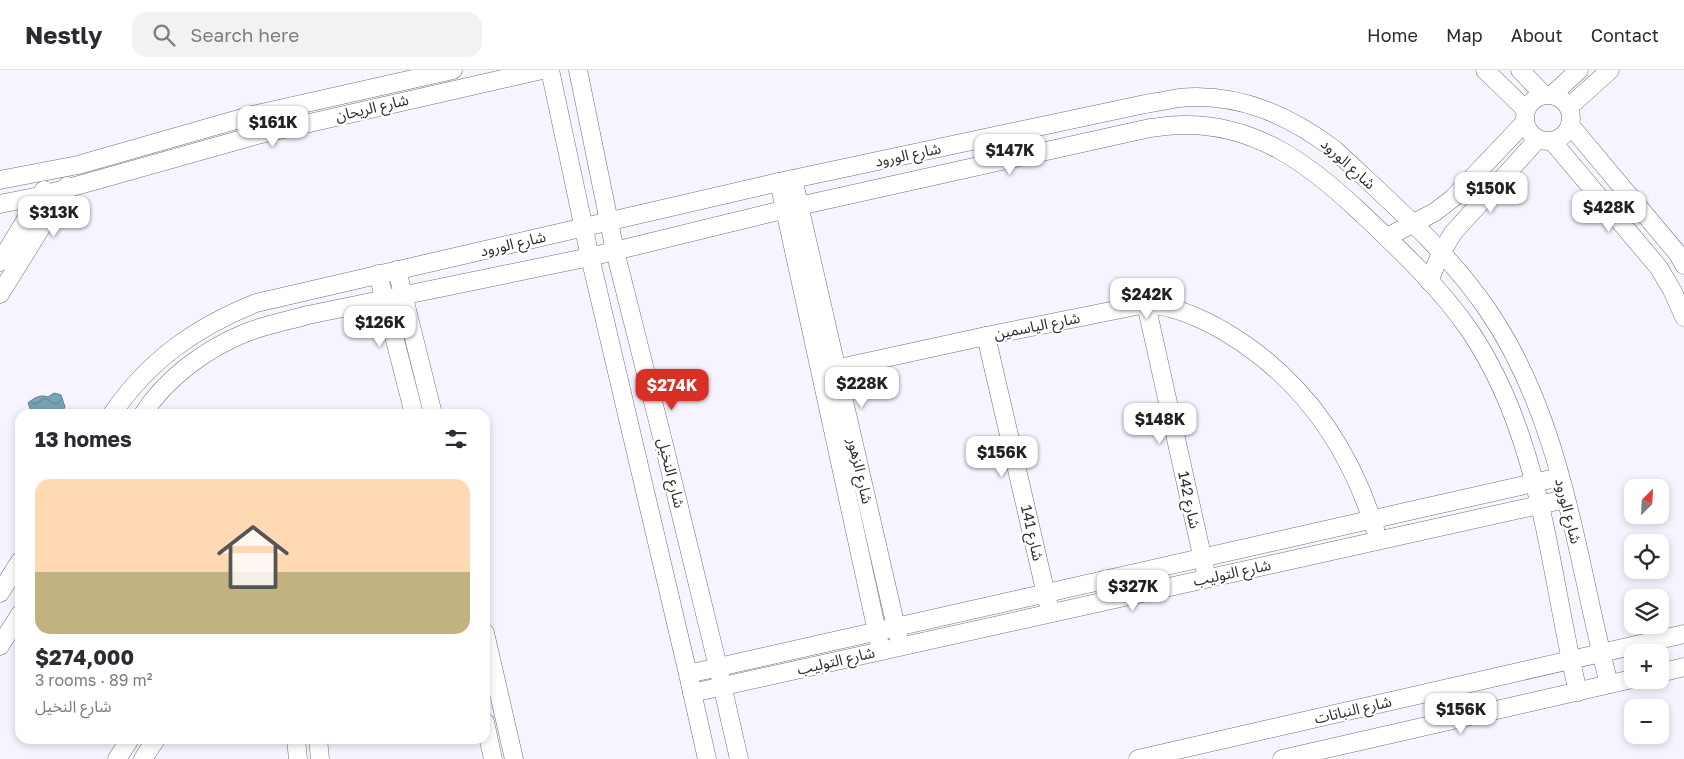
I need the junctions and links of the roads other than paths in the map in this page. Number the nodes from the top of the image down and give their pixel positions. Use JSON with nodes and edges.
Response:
{"nodes":[{"id":1,"x":453,"y":70,"type":"edge"},
{"id":2,"x":542,"y":70,"type":"edge"},
{"id":3,"x":550,"y":70,"type":"edge"},
{"id":4,"x":578,"y":70,"type":"edge"},
{"id":5,"x":1486,"y":70,"type":"edge"},
{"id":6,"x":1520,"y":70,"type":"edge"},
{"id":7,"x":1579,"y":70,"type":"edge"},
{"id":8,"x":1610,"y":70,"type":"edge"},
{"id":9,"x":356,"y":92,"type":"junction"},
{"id":10,"x":1548,"y":95,"type":"junction"},
{"id":11,"x":1569,"y":107,"type":"junction"},
{"id":12,"x":1123,"y":109,"type":"junction"},
{"id":13,"x":361,"y":111,"type":"junction"},
{"id":14,"x":252,"y":115,"type":"junction"},
{"id":15,"x":1526,"y":116,"type":"junction"},
{"id":16,"x":1070,"y":120,"type":"junction"},
{"id":17,"x":1570,"y":125,"type":"junction"},
{"id":18,"x":1127,"y":133,"type":"junction"},
{"id":19,"x":257,"y":135,"type":"junction"},
{"id":20,"x":1545,"y":140,"type":"junction"},
{"id":21,"x":1075,"y":145,"type":"junction"},
{"id":22,"x":78,"y":165,"type":"junction"},
{"id":23,"x":55,"y":170,"type":"junction"},
{"id":24,"x":0,"y":180,"type":"edge"},
{"id":25,"x":786,"y":181,"type":"junction"},
{"id":26,"x":64,"y":190,"type":"junction"},
{"id":27,"x":40,"y":196,"type":"junction"},
{"id":28,"x":0,"y":204,"type":"edge"},
{"id":29,"x":792,"y":208,"type":"junction"},
{"id":30,"x":609,"y":221,"type":"junction"},
{"id":31,"x":1413,"y":224,"type":"junction"},
{"id":32,"x":584,"y":228,"type":"junction"},
{"id":33,"x":1387,"y":237,"type":"junction"},
{"id":34,"x":615,"y":250,"type":"junction"},
{"id":35,"x":1441,"y":253,"type":"junction"},
{"id":36,"x":590,"y":257,"type":"junction"},
{"id":37,"x":0,"y":262,"type":"edge"},
{"id":38,"x":1684,"y":265,"type":"edge"},
{"id":39,"x":397,"y":270,"type":"junction"},
{"id":40,"x":378,"y":274,"type":"junction"},
{"id":41,"x":1429,"y":281,"type":"junction"},
{"id":42,"x":305,"y":291,"type":"junction"},
{"id":43,"x":0,"y":294,"type":"edge"},
{"id":44,"x":403,"y":296,"type":"junction"},
{"id":45,"x":384,"y":300,"type":"junction"},
{"id":46,"x":1146,"y":304,"type":"junction"},
{"id":47,"x":308,"y":315,"type":"junction"},
{"id":48,"x":1684,"y":317,"type":"edge"},
{"id":49,"x":986,"y":336,"type":"junction"},
{"id":50,"x":828,"y":370,"type":"junction"},
{"id":51,"x":116,"y":409,"type":"edge"},
{"id":52,"x":148,"y":409,"type":"edge"},
{"id":53,"x":413,"y":409,"type":"edge"},
{"id":54,"x":432,"y":409,"type":"edge"},
{"id":55,"x":1560,"y":477,"type":"junction"},
{"id":56,"x":1535,"y":483,"type":"junction"},
{"id":57,"x":1566,"y":499,"type":"junction"},
{"id":58,"x":1540,"y":505,"type":"junction"},
{"id":59,"x":1372,"y":519,"type":"junction"},
{"id":60,"x":1379,"y":540,"type":"junction"},
{"id":61,"x":1202,"y":558,"type":"junction"},
{"id":62,"x":15,"y":572,"type":"edge"},
{"id":63,"x":1207,"y":578,"type":"junction"},
{"id":64,"x":0,"y":593,"type":"edge"},
{"id":65,"x":1046,"y":593,"type":"junction"},
{"id":66,"x":1050,"y":613,"type":"junction"},
{"id":67,"x":15,"y":622,"type":"edge"},
{"id":68,"x":896,"y":627,"type":"junction"},
{"id":69,"x":876,"y":631,"type":"junction"},
{"id":70,"x":1684,"y":634,"type":"edge"},
{"id":71,"x":0,"y":646,"type":"edge"},
{"id":72,"x":900,"y":647,"type":"junction"},
{"id":73,"x":881,"y":651,"type":"junction"},
{"id":74,"x":1600,"y":653,"type":"junction"},
{"id":75,"x":490,"y":655,"type":"edge"},
{"id":76,"x":1571,"y":661,"type":"junction"},
{"id":77,"x":718,"y":667,"type":"junction"},
{"id":78,"x":1684,"y":667,"type":"edge"},
{"id":79,"x":1669,"y":671,"type":"edge"},
{"id":80,"x":688,"y":674,"type":"junction"},
{"id":81,"x":1624,"y":681,"type":"edge"},
{"id":82,"x":1609,"y":684,"type":"junction"},
{"id":83,"x":722,"y":686,"type":"junction"},
{"id":84,"x":1578,"y":692,"type":"junction"},
{"id":85,"x":692,"y":693,"type":"junction"},
{"id":86,"x":127,"y":744,"type":"edge"},
{"id":87,"x":153,"y":744,"type":"edge"},
{"id":88,"x":296,"y":744,"type":"edge"},
{"id":89,"x":318,"y":744,"type":"edge"},
{"id":90,"x":490,"y":744,"type":"edge"},
{"id":91,"x":117,"y":759,"type":"edge"},
{"id":92,"x":143,"y":759,"type":"edge"},
{"id":93,"x":298,"y":759,"type":"edge"},
{"id":94,"x":320,"y":759,"type":"edge"},
{"id":95,"x":493,"y":759,"type":"edge"},
{"id":96,"x":514,"y":759,"type":"edge"},
{"id":97,"x":707,"y":759,"type":"edge"},
{"id":98,"x":739,"y":759,"type":"edge"},
{"id":99,"x":1138,"y":759,"type":"edge"},
{"id":100,"x":1282,"y":759,"type":"edge"}],
"edges":[{"from":1,"to":9,"type":"street","name":"شارع الريحان"},
{"from":2,"to":13,"type":"street","name":"شارع الريحان"},
{"from":3,"to":32,"type":"street","name":"شارع النخيل"},
{"from":4,"to":30,"type":"street","name":"شارع النخيل"},
{"from":5,"to":15,"type":"street"},
{"from":6,"to":10,"type":"street"},
{"from":7,"to":10,"type":"street"},
{"from":8,"to":11,"type":"street"},
{"from":9,"to":13,"type":"street"},
{"from":9,"to":14,"type":"street","name":"شارع الريحان"},
{"from":10,"to":11,"type":"street"},
{"from":10,"to":15,"type":"street"},
{"from":11,"to":17,"type":"street"},
{"from":12,"to":16,"type":"street","name":"شارع الورود"},
{"from":12,"to":18,"type":"street"},
{"from":12,"to":31,"type":"street","name":"شارع الورود"},
{"from":13,"to":19,"type":"street","name":"شارع الريحان"},
{"from":14,"to":19,"type":"street"},
{"from":14,"to":22,"type":"street","name":"شارع الريحان"},
{"from":15,"to":20,"type":"street"},
{"from":15,"to":31,"type":"street"},
{"from":16,"to":21,"type":"street"},
{"from":16,"to":25,"type":"street","name":"شارع الورود"},
{"from":17,"to":20,"type":"street"},
{"from":17,"to":38,"type":"street"},
{"from":18,"to":21,"type":"street","name":"شارع الورود"},
{"from":18,"to":33,"type":"street","name":"شارع الورود"},
{"from":19,"to":26,"type":"street","name":"شارع الريحان"},
{"from":20,"to":35,"type":"street"},
{"from":20,"to":48,"type":"street"},
{"from":21,"to":29,"type":"street","name":"شارع الورود"},
{"from":22,"to":23,"type":"street","name":"شارع الريحان"},
{"from":22,"to":26,"type":"street"},
{"from":23,"to":24,"type":"street","name":"شارع الريحان"},
{"from":23,"to":27,"type":"street"},
{"from":25,"to":29,"type":"street","name":"شارع الزهور"},
{"from":25,"to":30,"type":"street","name":"شارع الورود"},
{"from":26,"to":27,"type":"street","name":"شارع الريحان"},
{"from":26,"to":43,"type":"street"},
{"from":27,"to":28,"type":"street","name":"شارع الريحان"},
{"from":27,"to":37,"type":"street"},
{"from":29,"to":34,"type":"street","name":"شارع الورود"},
{"from":29,"to":50,"type":"street","name":"شارع الزهور"},
{"from":30,"to":32,"type":"street","name":"شارع الورود"},
{"from":30,"to":34,"type":"street","name":"شارع النخيل"},
{"from":31,"to":33,"type":"street"},
{"from":31,"to":35,"type":"street","name":"شارع الورود"},
{"from":32,"to":36,"type":"street","name":"شارع النخيل"},
{"from":32,"to":39,"type":"street","name":"شارع الورود"},
{"from":33,"to":41,"type":"street","name":"شارع الورود"},
{"from":34,"to":36,"type":"street","name":"شارع الورود"},
{"from":34,"to":77,"type":"street","name":"شارع النخيل"},
{"from":35,"to":41,"type":"street"},
{"from":35,"to":55,"type":"street","name":"شارع الورود"},
{"from":36,"to":44,"type":"street","name":"شارع الورود"},
{"from":36,"to":80,"type":"street","name":"شارع النخيل"},
{"from":39,"to":40,"type":"street","name":"شارع الورود"},
{"from":39,"to":44,"type":"street"},
{"from":40,"to":42,"type":"street","name":"شارع الورود"},
{"from":40,"to":45,"type":"street"},
{"from":41,"to":56,"type":"street","name":"شارع الورود"},
{"from":42,"to":47,"type":"street"},
{"from":42,"to":51,"type":"street","name":"شارع الورود"},
{"from":44,"to":45,"type":"street","name":"شارع الورود"},
{"from":44,"to":54,"type":"street"},
{"from":45,"to":47,"type":"street","name":"شارع الورود"},
{"from":45,"to":53,"type":"street"},
{"from":46,"to":49,"type":"street","name":"شارع الياسمين"},
{"from":46,"to":59,"type":"street","name":"شارع الياسمين"},
{"from":46,"to":61,"type":"street","name":"شارع 142"},
{"from":47,"to":52,"type":"street","name":"شارع الورود"},
{"from":49,"to":50,"type":"street","name":"شارع الياسمين"},
{"from":49,"to":65,"type":"street","name":"شارع 141"},
{"from":50,"to":68,"type":"street","name":"شارع الزهور"},
{"from":50,"to":69,"type":"street","name":"شارع الزهور"},
{"from":55,"to":56,"type":"street","name":"شارع التوليب"},
{"from":55,"to":57,"type":"street","name":"شارع الورود"},
{"from":56,"to":58,"type":"street","name":"شارع الورود"},
{"from":56,"to":59,"type":"street","name":"شارع التوليب"},
{"from":57,"to":58,"type":"street","name":"شارع التوليب"},
{"from":57,"to":74,"type":"street","name":"شارع الورود"},
{"from":58,"to":60,"type":"street","name":"شارع التوليب"},
{"from":58,"to":76,"type":"street","name":"شارع الورود"},
{"from":59,"to":60,"type":"street","name":"شارع الياسمين"},
{"from":59,"to":61,"type":"street","name":"شارع التوليب"},
{"from":60,"to":63,"type":"street","name":"شارع التوليب"},
{"from":61,"to":63,"type":"street","name":"شارع 142"},
{"from":61,"to":65,"type":"street","name":"شارع التوليب"},
{"from":62,"to":64,"type":"street"},
{"from":63,"to":66,"type":"street","name":"شارع التوليب"},
{"from":65,"to":66,"type":"street","name":"شارع 141"},
{"from":65,"to":68,"type":"street","name":"شارع التوليب"},
{"from":66,"to":72,"type":"street","name":"شارع التوليب"},
{"from":67,"to":71,"type":"street"},
{"from":68,"to":69,"type":"street","name":"شارع التوليب"},
{"from":68,"to":72,"type":"street","name":"شارع الزهور"},
{"from":69,"to":73,"type":"street","name":"شارع الزهور"},
{"from":69,"to":77,"type":"street","name":"شارع التوليب"},
{"from":70,"to":74,"type":"street","name":"شارع النباتات"},
{"from":72,"to":73,"type":"street","name":"شارع التوليب"},
{"from":73,"to":83,"type":"street","name":"شارع التوليب"},
{"from":74,"to":76,"type":"street","name":"شارع النباتات"},
{"from":74,"to":82,"type":"street","name":"شارع الورود"},
{"from":75,"to":96,"type":"street"},
{"from":76,"to":84,"type":"street","name":"شارع الورود"},
{"from":76,"to":99,"type":"street","name":"شارع النباتات"},
{"from":77,"to":80,"type":"street","name":"شارع التوليب"},
{"from":77,"to":83,"type":"street","name":"شارع النخيل"},
{"from":78,"to":79,"type":"street"},
{"from":80,"to":85,"type":"street","name":"شارع النخيل"},
{"from":81,"to":82,"type":"street"},
{"from":82,"to":84,"type":"street"},
{"from":83,"to":85,"type":"street","name":"شارع التوليب"},
{"from":83,"to":98,"type":"street","name":"شارع النخيل"},
{"from":84,"to":100,"type":"street"},
{"from":85,"to":97,"type":"street","name":"شارع النخيل"},
{"from":86,"to":91,"type":"street"},
{"from":87,"to":92,"type":"street"},
{"from":88,"to":93,"type":"street"},
{"from":89,"to":94,"type":"street"},
{"from":90,"to":95,"type":"street"}]}
